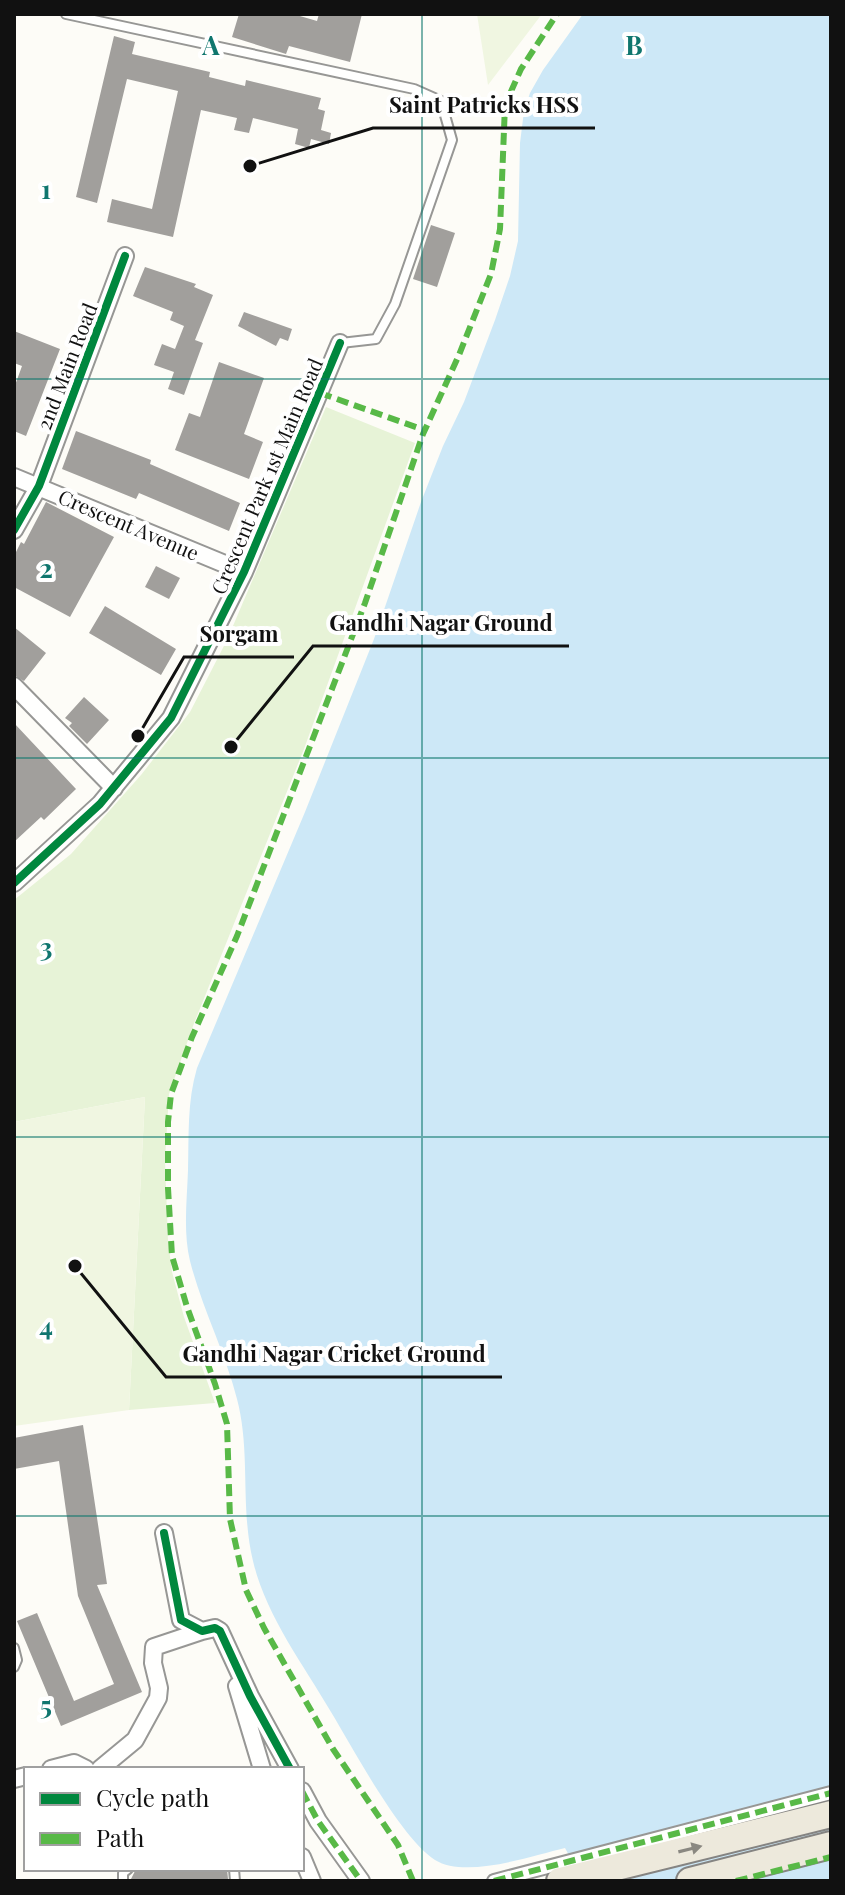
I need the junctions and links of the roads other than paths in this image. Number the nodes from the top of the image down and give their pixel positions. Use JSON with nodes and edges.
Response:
{"nodes":[{"id":1,"x":66,"y":14,"type":"edge"},
{"id":2,"x":125,"y":256,"type":"dead end"},
{"id":3,"x":340,"y":343,"type":"joint"},
{"id":4,"x":14,"y":477,"type":"edge"},
{"id":5,"x":39,"y":486,"type":"junction"},
{"id":6,"x":14,"y":530,"type":"edge"},
{"id":7,"x":244,"y":572,"type":"junction"},
{"id":8,"x":14,"y":686,"type":"edge"},
{"id":9,"x":114,"y":788,"type":"junction"},
{"id":10,"x":14,"y":883,"type":"edge"},
{"id":11,"x":164,"y":1533,"type":"dead end"},
{"id":12,"x":202,"y":1631,"type":"junction"},
{"id":13,"x":220,"y":1631,"type":"junction"},
{"id":14,"x":14,"y":1648,"type":"edge"},
{"id":15,"x":14,"y":1667,"type":"edge"},
{"id":16,"x":59,"y":1767,"type":"edge"},
{"id":17,"x":82,"y":1767,"type":"edge"},
{"id":18,"x":102,"y":1767,"type":"edge"},
{"id":19,"x":261,"y":1767,"type":"edge"},
{"id":20,"x":289,"y":1767,"type":"edge"},
{"id":21,"x":831,"y":1793,"type":"edge"},
{"id":22,"x":304,"y":1795,"type":"edge"},
{"id":23,"x":831,"y":1814,"type":"edge"},
{"id":24,"x":831,"y":1845,"type":"edge"},
{"id":25,"x":831,"y":1857,"type":"edge"},
{"id":26,"x":304,"y":1862,"type":"edge"},
{"id":27,"x":555,"y":1873,"type":"edge"},
{"id":28,"x":312,"y":1881,"type":"edge"},
{"id":29,"x":361,"y":1881,"type":"edge"},
{"id":30,"x":494,"y":1881,"type":"edge"},
{"id":31,"x":690,"y":1881,"type":"edge"},
{"id":32,"x":736,"y":1881,"type":"edge"}],
"edges":[{"from":1,"to":3,"type":"lane"},
{"from":2,"to":5,"type":"street","name":"2nd Main Road"},
{"from":3,"to":7,"type":"street","name":"Crescent Park 1st Main Road"},
{"from":4,"to":5,"type":"street","name":"Crescent Avenue"},
{"from":5,"to":6,"type":"street","name":"2nd Main Road"},
{"from":5,"to":7,"type":"street","name":"Crescent Avenue"},
{"from":7,"to":9,"type":"street","name":"Crescent Park 1st Main Road"},
{"from":8,"to":9,"type":"street"},
{"from":9,"to":10,"type":"street","name":"Crescent Park 1st Main Road"},
{"from":11,"to":12,"type":"street"},
{"from":12,"to":13,"type":"street"},
{"from":12,"to":18,"type":"street"},
{"from":13,"to":19,"type":"street"},
{"from":13,"to":20,"type":"street"},
{"from":14,"to":15,"type":"lane"},
{"from":16,"to":17,"type":"street"},
{"from":21,"to":27,"type":"street"},
{"from":22,"to":29,"type":"street"},
{"from":27,"to":23,"type":"main road","one_way":true},
{"from":24,"to":31,"type":"main road"},
{"from":25,"to":32,"type":"street"},
{"from":26,"to":28,"type":"street"},
{"from":27,"to":30,"type":"street"}]}
